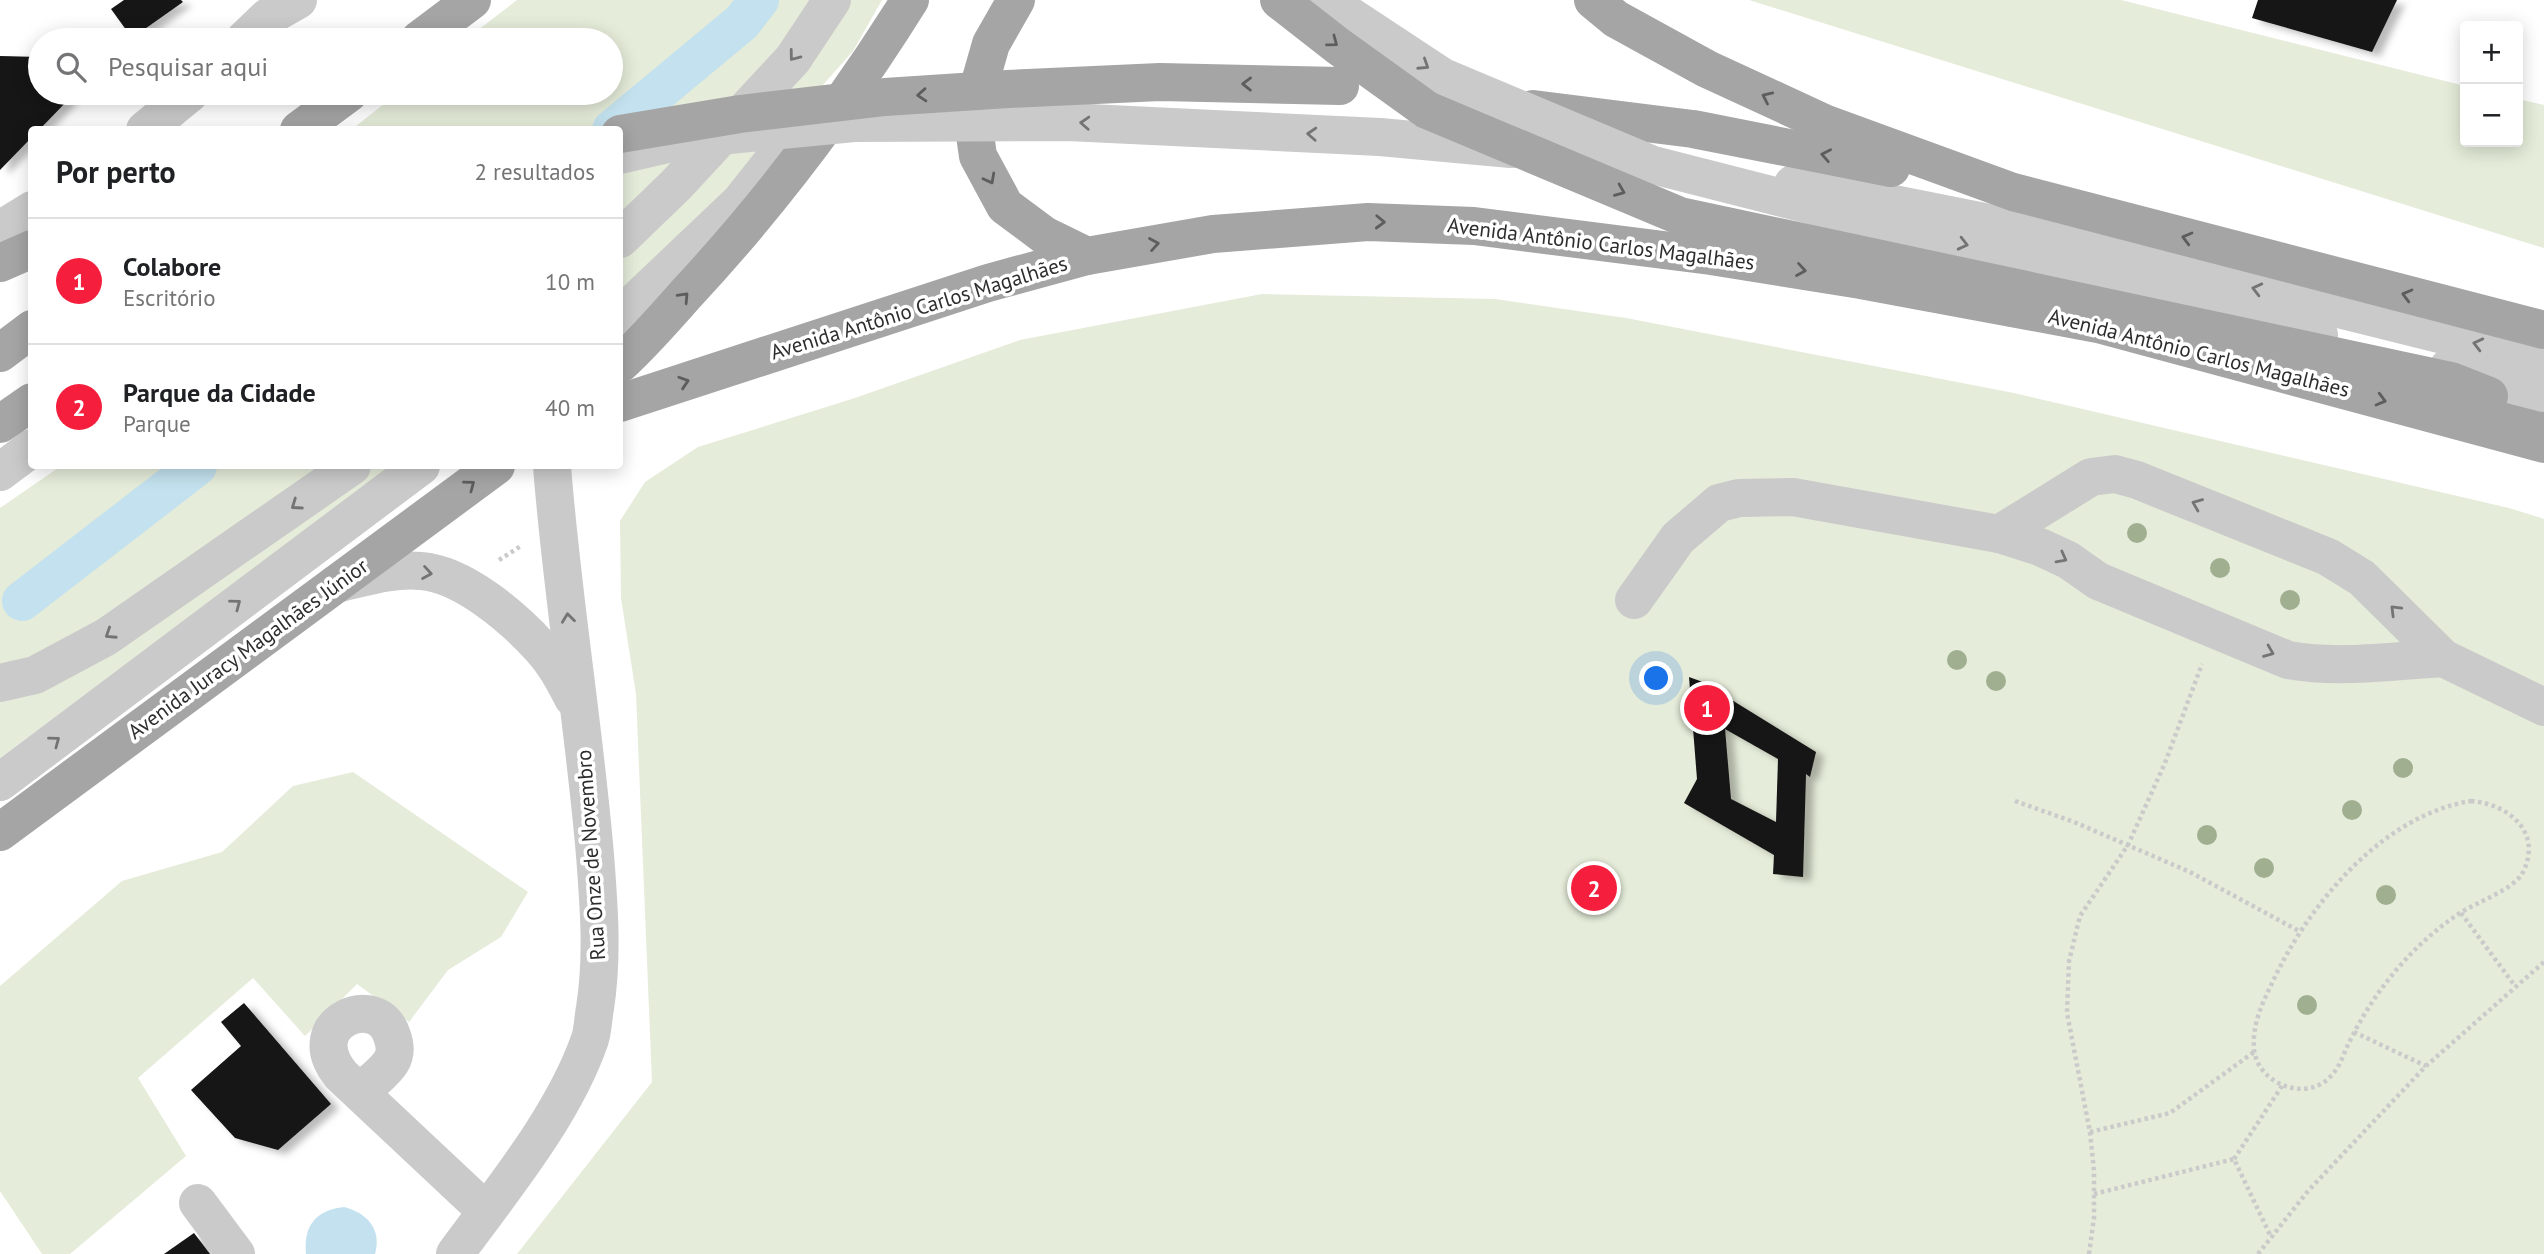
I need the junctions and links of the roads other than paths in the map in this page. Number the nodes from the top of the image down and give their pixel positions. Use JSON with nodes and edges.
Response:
{"nodes":[{"id":1,"x":472,"y":0,"type":"edge"},
{"id":2,"x":832,"y":0,"type":"edge"},
{"id":3,"x":893,"y":0,"type":"edge"},
{"id":4,"x":910,"y":0,"type":"edge"},
{"id":5,"x":1016,"y":0,"type":"edge"},
{"id":6,"x":1279,"y":0,"type":"edge"},
{"id":7,"x":1326,"y":0,"type":"edge"},
{"id":8,"x":1593,"y":0,"type":"edge"},
{"id":9,"x":435,"y":28,"type":"edge"},
{"id":10,"x":175,"y":105,"type":"edge"},
{"id":11,"x":332,"y":105,"type":"edge"},
{"id":12,"x":150,"y":126,"type":"edge"},
{"id":13,"x":302,"y":126,"type":"edge"},
{"id":14,"x":623,"y":134,"type":"edge"},
{"id":15,"x":623,"y":154,"type":"edge"},
{"id":16,"x":2013,"y":192,"type":"junction"},
{"id":17,"x":28,"y":212,"type":"edge"},
{"id":18,"x":0,"y":230,"type":"edge"},
{"id":19,"x":623,"y":236,"type":"edge"},
{"id":20,"x":28,"y":251,"type":"edge"},
{"id":21,"x":1087,"y":256,"type":"junction"},
{"id":22,"x":0,"y":263,"type":"edge"},
{"id":23,"x":623,"y":313,"type":"edge"},
{"id":24,"x":2544,"y":330,"type":"edge"},
{"id":25,"x":28,"y":332,"type":"edge"},
{"id":26,"x":0,"y":353,"type":"edge"},
{"id":27,"x":2544,"y":360,"type":"edge"},
{"id":28,"x":623,"y":361,"type":"edge"},
{"id":29,"x":2544,"y":393,"type":"edge"},
{"id":30,"x":623,"y":402,"type":"edge"},
{"id":31,"x":28,"y":405,"type":"edge"},
{"id":32,"x":2544,"y":422,"type":"edge"},
{"id":33,"x":0,"y":424,"type":"edge"},
{"id":34,"x":2544,"y":444,"type":"edge"},
{"id":35,"x":28,"y":451,"type":"edge"},
{"id":36,"x":348,"y":469,"type":"edge"},
{"id":37,"x":417,"y":469,"type":"edge"},
{"id":38,"x":492,"y":469,"type":"edge"},
{"id":39,"x":552,"y":469,"type":"edge"},
{"id":40,"x":0,"y":472,"type":"edge"},
{"id":41,"x":1999,"y":534,"type":"junction"},
{"id":42,"x":336,"y":584,"type":"junction"},
{"id":43,"x":1634,"y":600,"type":"dead end"},
{"id":44,"x":2443,"y":658,"type":"junction"},
{"id":45,"x":0,"y":683,"type":"edge"},
{"id":46,"x":2544,"y":707,"type":"edge"},
{"id":47,"x":578,"y":710,"type":"junction"},
{"id":48,"x":0,"y":782,"type":"edge"},
{"id":49,"x":0,"y":832,"type":"edge"},
{"id":50,"x":360,"y":1092,"type":"dead end"},
{"id":51,"x":198,"y":1203,"type":"dead end"},
{"id":52,"x":486,"y":1211,"type":"junction"},
{"id":53,"x":236,"y":1254,"type":"edge"},
{"id":54,"x":455,"y":1254,"type":"edge"}],
"edges":[{"from":1,"to":9,"type":"main road"},
{"from":2,"to":19,"type":"street","one_way":true},
{"from":3,"to":23,"type":"street"},
{"from":28,"to":4,"type":"main road","one_way":true},
{"from":5,"to":21,"type":"main road","one_way":true},
{"from":6,"to":32,"type":"main road","one_way":true,"bridge":true},
{"from":7,"to":29,"type":"street","one_way":true,"bridge":true},
{"from":16,"to":8,"type":"main road","one_way":true},
{"from":10,"to":12,"type":"street"},
{"from":11,"to":13,"type":"main road"},
{"from":16,"to":14,"type":"main road","one_way":true,"bridge":true},
{"from":27,"to":15,"type":"street","one_way":true,"bridge":true},
{"from":24,"to":16,"type":"main road","one_way":true},
{"from":17,"to":18,"type":"street"},
{"from":20,"to":22,"type":"main road"},
{"from":30,"to":21,"type":"main road","name":"Avenida Antônio Carlos Magalhães","one_way":true},
{"from":21,"to":34,"type":"main road","name":"Avenida Antônio Carlos Magalhães","one_way":true},
{"from":25,"to":26,"type":"main road"},
{"from":31,"to":33,"type":"main road"},
{"from":35,"to":40,"type":"street"},
{"from":36,"to":45,"type":"street","one_way":true},
{"from":48,"to":37,"type":"street","one_way":true},
{"from":42,"to":38,"type":"main road","name":"Avenida Juracy Magalhães Júnior","one_way":true},
{"from":47,"to":39,"type":"street","name":"Rua Onze de Novembro","one_way":true},
{"from":41,"to":43,"type":"street"},
{"from":41,"to":44,"type":"street","one_way":true},
{"from":44,"to":41,"type":"street","one_way":true},
{"from":42,"to":47,"type":"street","name":"Rua Onze de Novembro","one_way":true},
{"from":42,"to":49,"type":"main road","name":"Avenida Juracy Magalhães Júnior"},
{"from":44,"to":46,"type":"street"},
{"from":47,"to":52,"type":"street","name":"Rua Onze de Novembro"},
{"from":50,"to":52,"type":"street"},
{"from":51,"to":53,"type":"street"},
{"from":52,"to":54,"type":"street","name":"Rua Onze de Novembro"}]}
